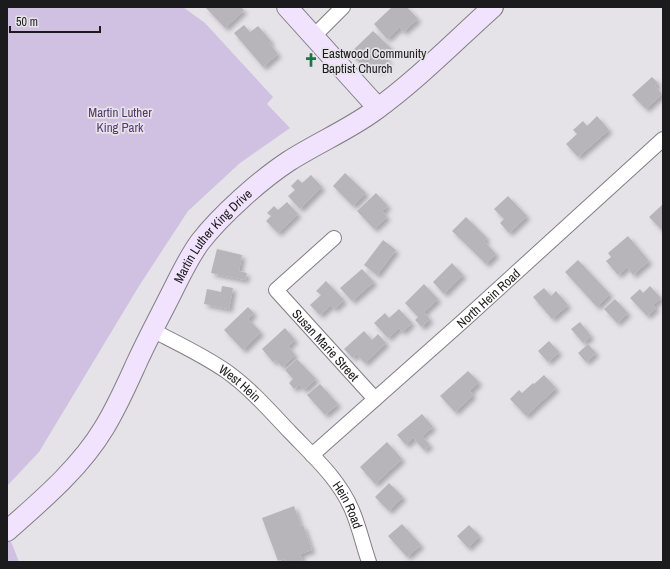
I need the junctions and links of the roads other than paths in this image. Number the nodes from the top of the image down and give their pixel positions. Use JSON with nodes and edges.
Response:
{"nodes":[{"id":1,"x":288,"y":7,"type":"edge"},
{"id":2,"x":343,"y":7,"type":"edge"},
{"id":3,"x":493,"y":7,"type":"edge"},
{"id":4,"x":314,"y":36,"type":"junction"},
{"id":5,"x":378,"y":108,"type":"junction"},
{"id":6,"x":663,"y":139,"type":"edge"},
{"id":7,"x":334,"y":238,"type":"dead end"},
{"id":8,"x":152,"y":330,"type":"junction"},
{"id":9,"x":375,"y":399,"type":"junction"},
{"id":10,"x":312,"y":455,"type":"junction"},
{"id":11,"x":7,"y":531,"type":"edge"},
{"id":12,"x":369,"y":562,"type":"edge"}],
"edges":[{"from":1,"to":4,"type":"main road"},
{"from":2,"to":4,"type":"street"},
{"from":3,"to":5,"type":"main road","name":"Martin Luther King Drive"},
{"from":4,"to":5,"type":"main road"},
{"from":5,"to":8,"type":"main road","name":"Martin Luther King Drive"},
{"from":6,"to":9,"type":"street","name":"North Hein Road"},
{"from":7,"to":9,"type":"street","name":"Susan Marie Street"},
{"from":8,"to":10,"type":"street","name":"West Hein"},
{"from":8,"to":11,"type":"main road","name":"Martin Luther King Drive"},
{"from":9,"to":10,"type":"street","name":"North Hein Road"},
{"from":10,"to":12,"type":"street","name":"Hein Road"}]}
